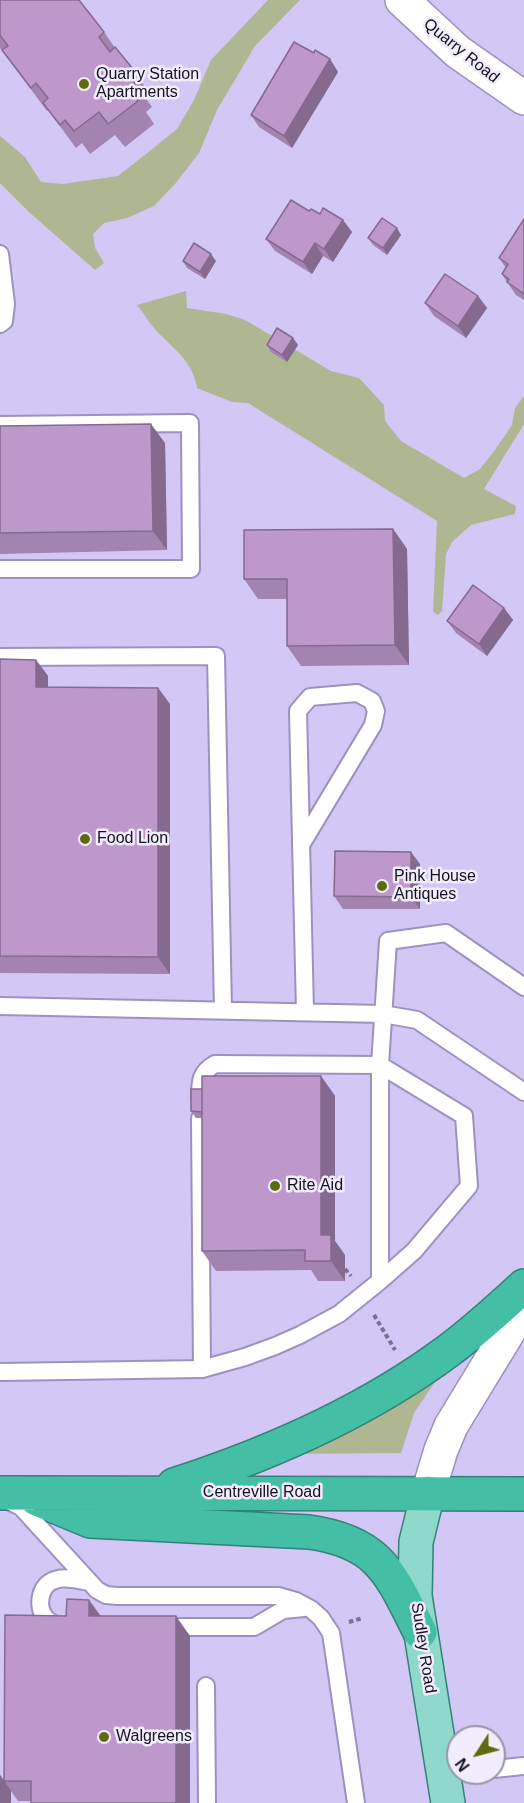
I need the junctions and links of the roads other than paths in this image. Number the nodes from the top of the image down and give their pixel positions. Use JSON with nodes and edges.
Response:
{"nodes":[{"id":1,"x":402,"y":0,"type":"edge"},
{"id":2,"x":524,"y":98,"type":"edge"},
{"id":3,"x":0,"y":254,"type":"edge"},
{"id":4,"x":0,"y":324,"type":"edge"},
{"id":5,"x":0,"y":424,"type":"edge"},
{"id":6,"x":0,"y":570,"type":"edge"},
{"id":7,"x":0,"y":657,"type":"edge"},
{"id":8,"x":301,"y":845,"type":"junction"},
{"id":9,"x":524,"y":987,"type":"edge"},
{"id":10,"x":0,"y":1006,"type":"edge"},
{"id":11,"x":223,"y":1010,"type":"junction"},
{"id":12,"x":305,"y":1012,"type":"junction"},
{"id":13,"x":384,"y":1014,"type":"junction"},
{"id":14,"x":380,"y":1065,"type":"junction"},
{"id":15,"x":524,"y":1092,"type":"edge"},
{"id":16,"x":200,"y":1096,"type":"edge"},
{"id":17,"x":200,"y":1118,"type":"edge"},
{"id":18,"x":380,"y":1281,"type":"junction"},
{"id":19,"x":524,"y":1286,"type":"edge"},
{"id":20,"x":524,"y":1306,"type":"edge"},
{"id":21,"x":202,"y":1370,"type":"junction"},
{"id":22,"x":0,"y":1372,"type":"edge"},
{"id":23,"x":147,"y":1493,"type":"junction"},
{"id":24,"x":429,"y":1493,"type":"junction"},
{"id":25,"x":7,"y":1494,"type":"edge"},
{"id":26,"x":524,"y":1494,"type":"edge"},
{"id":27,"x":89,"y":1582,"type":"junction"},
{"id":28,"x":311,"y":1609,"type":"junction"},
{"id":29,"x":81,"y":1627,"type":"edge"},
{"id":30,"x":150,"y":1627,"type":"edge"},
{"id":31,"x":420,"y":1632,"type":"junction"},
{"id":32,"x":206,"y":1686,"type":"dead end"},
{"id":33,"x":446,"y":1763,"type":"edge"},
{"id":34,"x":524,"y":1766,"type":"edge"},
{"id":35,"x":506,"y":1768,"type":"edge"},
{"id":36,"x":207,"y":1803,"type":"edge"},
{"id":37,"x":356,"y":1803,"type":"edge"}],
"edges":[{"from":1,"to":2,"type":"main road","name":"Quarry Road"},
{"from":3,"to":4,"type":"lane"},
{"from":5,"to":6,"type":"lane"},
{"from":7,"to":11,"type":"lane"},
{"from":8,"to":8,"type":"lane"},
{"from":8,"to":12,"type":"lane"},
{"from":9,"to":13,"type":"lane"},
{"from":10,"to":11,"type":"lane"},
{"from":11,"to":12,"type":"lane"},
{"from":12,"to":13,"type":"lane"},
{"from":13,"to":14,"type":"lane"},
{"from":13,"to":15,"type":"lane"},
{"from":14,"to":16,"type":"lane"},
{"from":14,"to":18,"type":"lane"},
{"from":14,"to":18,"type":"lane"},
{"from":17,"to":21,"type":"lane"},
{"from":18,"to":21,"type":"lane"},
{"from":19,"to":23,"type":"highway"},
{"from":20,"to":24,"type":"main road"},
{"from":21,"to":22,"type":"lane"},
{"from":23,"to":24,"type":"highway","name":"Centreville Road"},
{"from":23,"to":25,"type":"highway","name":"Centreville Road"},
{"from":24,"to":26,"type":"highway","name":"Centreville Road"},
{"from":24,"to":31,"type":"main road","name":"Sudley Road"},
{"from":25,"to":27,"type":"lane"},
{"from":25,"to":31,"type":"highway"},
{"from":27,"to":28,"type":"lane"},
{"from":27,"to":29,"type":"lane"},
{"from":28,"to":30,"type":"lane"},
{"from":28,"to":37,"type":"lane"},
{"from":31,"to":33,"type":"main road","name":"Sudley Road"},
{"from":32,"to":36,"type":"lane"},
{"from":34,"to":35,"type":"lane"}]}
